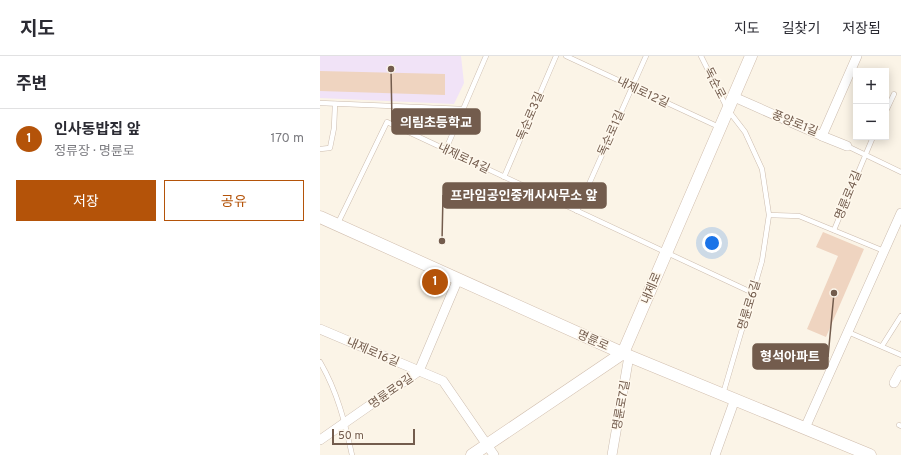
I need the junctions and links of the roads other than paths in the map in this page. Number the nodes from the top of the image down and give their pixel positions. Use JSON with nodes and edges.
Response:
{"nodes":[{"id":1,"x":486,"y":56,"type":"edge"},
{"id":2,"x":556,"y":56,"type":"edge"},
{"id":3,"x":566,"y":56,"type":"edge"},
{"id":4,"x":646,"y":56,"type":"edge"},
{"id":5,"x":701,"y":56,"type":"edge"},
{"id":6,"x":752,"y":56,"type":"edge"},
{"id":7,"x":857,"y":56,"type":"edge"},
{"id":8,"x":632,"y":87,"type":"junction"},
{"id":9,"x":894,"y":94,"type":"dead end"},
{"id":10,"x":734,"y":97,"type":"junction"},
{"id":11,"x":320,"y":103,"type":"edge"},
{"id":12,"x":335,"y":104,"type":"junction"},
{"id":13,"x":889,"y":105,"type":"edge"},
{"id":14,"x":463,"y":109,"type":"junction"},
{"id":15,"x":728,"y":110,"type":"junction"},
{"id":16,"x":720,"y":128,"type":"junction"},
{"id":17,"x":822,"y":136,"type":"junction"},
{"id":18,"x":872,"y":140,"type":"edge"},
{"id":19,"x":847,"y":146,"type":"joint"},
{"id":20,"x":320,"y":149,"type":"edge"},
{"id":21,"x":446,"y":149,"type":"junction"},
{"id":22,"x":865,"y":155,"type":"junction"},
{"id":23,"x":901,"y":172,"type":"edge"},
{"id":24,"x":504,"y":177,"type":"junction"},
{"id":25,"x":577,"y":211,"type":"junction"},
{"id":26,"x":901,"y":213,"type":"edge"},
{"id":27,"x":769,"y":215,"type":"junction"},
{"id":28,"x":320,"y":217,"type":"edge"},
{"id":29,"x":337,"y":225,"type":"junction"},
{"id":30,"x":834,"y":230,"type":"junction"},
{"id":31,"x":884,"y":250,"type":"junction"},
{"id":32,"x":666,"y":252,"type":"junction"},
{"id":33,"x":458,"y":279,"type":"junction"},
{"id":34,"x":753,"y":293,"type":"junction"},
{"id":35,"x":901,"y":316,"type":"edge"},
{"id":36,"x":321,"y":330,"type":"edge"},
{"id":37,"x":848,"y":332,"type":"junction"},
{"id":38,"x":882,"y":346,"type":"junction"},
{"id":39,"x":626,"y":354,"type":"junction"},
{"id":40,"x":901,"y":355,"type":"edge"},
{"id":41,"x":320,"y":362,"type":"edge"},
{"id":42,"x":901,"y":370,"type":"edge"},
{"id":43,"x":419,"y":371,"type":"junction"},
{"id":44,"x":894,"y":382,"type":"dead end"},
{"id":45,"x":722,"y":394,"type":"junction"},
{"id":46,"x":734,"y":399,"type":"junction"},
{"id":47,"x":345,"y":422,"type":"junction"},
{"id":48,"x":805,"y":428,"type":"junction"},
{"id":49,"x":320,"y":440,"type":"edge"},
{"id":50,"x":487,"y":445,"type":"junction"},
{"id":51,"x":352,"y":455,"type":"edge"},
{"id":52,"x":472,"y":455,"type":"edge"},
{"id":53,"x":494,"y":455,"type":"edge"},
{"id":54,"x":612,"y":455,"type":"edge"},
{"id":55,"x":715,"y":455,"type":"edge"},
{"id":56,"x":870,"y":455,"type":"edge"}],
"edges":[{"from":1,"to":14,"type":"lane"},
{"from":2,"to":24,"type":"lane","name":"독순로3길"},
{"from":3,"to":8,"type":"lane","name":"내제로12길"},
{"from":4,"to":8,"type":"lane","name":"독순로1길"},
{"from":5,"to":15,"type":"lane","name":"독순로"},
{"from":6,"to":10,"type":"street","name":"내제로"},
{"from":7,"to":17,"type":"street","name":"풍양로1길"},
{"from":8,"to":16,"type":"lane","name":"내제로12길"},
{"from":8,"to":25,"type":"lane","name":"독순로1길"},
{"from":9,"to":13,"type":"lane"},
{"from":10,"to":15,"type":"street","name":"내제로"},
{"from":10,"to":17,"type":"street","name":"풍양로1길"},
{"from":11,"to":12,"type":"lane"},
{"from":12,"to":14,"type":"lane"},
{"from":12,"to":20,"type":"lane"},
{"from":14,"to":21,"type":"lane"},
{"from":15,"to":16,"type":"street","name":"내제로"},
{"from":15,"to":27,"type":"lane","name":"명륜로6길"},
{"from":16,"to":32,"type":"street","name":"내제로"},
{"from":17,"to":19,"type":"street"},
{"from":18,"to":22,"type":"lane","name":"명륜로4길"},
{"from":19,"to":22,"type":"lane","name":"명륜로4길"},
{"from":21,"to":24,"type":"lane","name":"내제로14길"},
{"from":21,"to":29,"type":"lane","name":"내제로14길"},
{"from":22,"to":23,"type":"lane","name":"명륜로4길"},
{"from":22,"to":30,"type":"lane","name":"명륜로4길"},
{"from":24,"to":25,"type":"lane","name":"내제로14길"},
{"from":25,"to":32,"type":"lane","name":"내제로14길"},
{"from":26,"to":31,"type":"street"},
{"from":27,"to":30,"type":"lane"},
{"from":27,"to":34,"type":"lane","name":"명륜로6길"},
{"from":28,"to":29,"type":"street","name":"명륜로"},
{"from":29,"to":33,"type":"street","name":"명륜로"},
{"from":30,"to":31,"type":"lane","name":"명륜로4길"},
{"from":31,"to":37,"type":"street"},
{"from":32,"to":34,"type":"lane","name":"내제로14길"},
{"from":32,"to":39,"type":"street","name":"내제로"},
{"from":33,"to":39,"type":"street","name":"명륜로"},
{"from":33,"to":43,"type":"street","name":"명륜로9길"},
{"from":34,"to":45,"type":"lane","name":"명륜로6길"},
{"from":35,"to":38,"type":"lane"},
{"from":36,"to":43,"type":"street","name":"내제로16길"},
{"from":37,"to":38,"type":"lane"},
{"from":37,"to":48,"type":"street"},
{"from":38,"to":40,"type":"lane"},
{"from":39,"to":45,"type":"street","name":"명륜로"},
{"from":39,"to":50,"type":"street"},
{"from":39,"to":54,"type":"street","name":"명륜로7길"},
{"from":41,"to":47,"type":"lane"},
{"from":42,"to":44,"type":"street"},
{"from":43,"to":47,"type":"street","name":"명륜로9길"},
{"from":43,"to":50,"type":"street","name":"내제로16길"},
{"from":45,"to":46,"type":"street","name":"명륜로"},
{"from":46,"to":48,"type":"street","name":"명륜로"},
{"from":46,"to":55,"type":"street"},
{"from":47,"to":49,"type":"street","name":"명륜로9길"},
{"from":47,"to":51,"type":"lane"},
{"from":48,"to":56,"type":"street","name":"명륜로"},
{"from":50,"to":52,"type":"street"},
{"from":50,"to":53,"type":"street","name":"내제로16길"}]}
